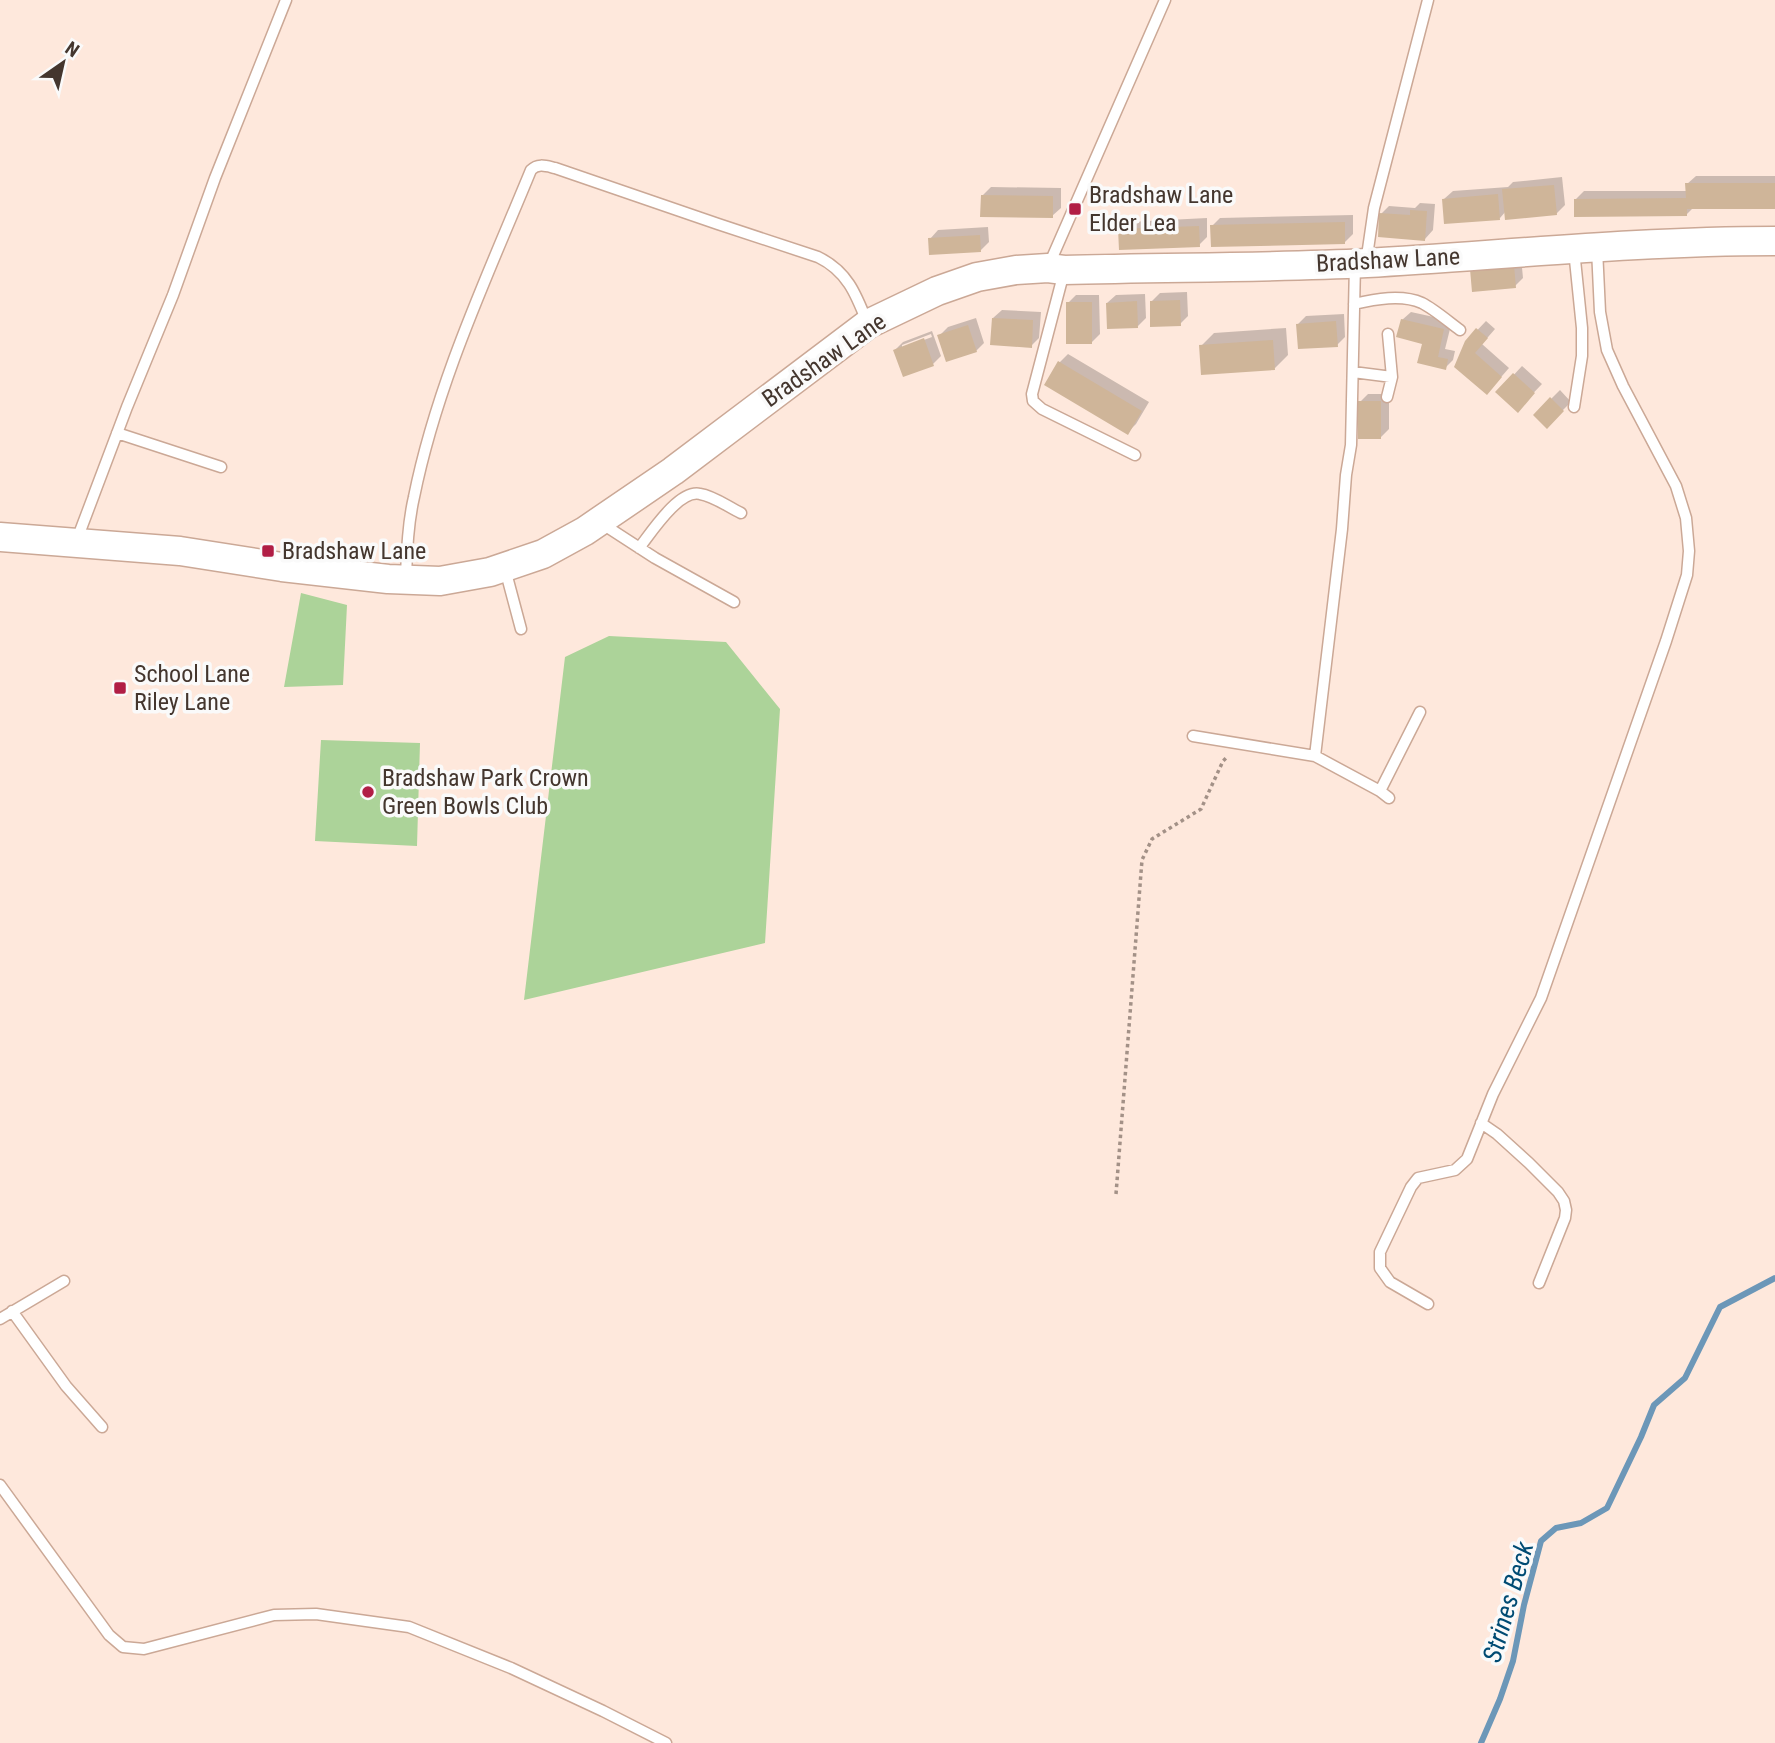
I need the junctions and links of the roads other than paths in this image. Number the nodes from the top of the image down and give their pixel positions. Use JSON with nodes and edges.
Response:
{"nodes":[{"id":1,"x":286,"y":0,"type":"edge"},
{"id":2,"x":1165,"y":0,"type":"edge"},
{"id":3,"x":1428,"y":0,"type":"edge"},
{"id":4,"x":1775,"y":241,"type":"edge"},
{"id":5,"x":1585,"y":248,"type":"junction"},
{"id":6,"x":1361,"y":263,"type":"junction"},
{"id":7,"x":1056,"y":269,"type":"junction"},
{"id":8,"x":1354,"y":304,"type":"junction"},
{"id":9,"x":868,"y":324,"type":"junction"},
{"id":10,"x":1460,"y":330,"type":"dead end"},
{"id":11,"x":1388,"y":334,"type":"dead end"},
{"id":12,"x":1353,"y":372,"type":"junction"},
{"id":13,"x":1392,"y":377,"type":"junction"},
{"id":14,"x":1387,"y":397,"type":"dead end"},
{"id":15,"x":1574,"y":407,"type":"dead end"},
{"id":16,"x":117,"y":433,"type":"junction"},
{"id":17,"x":1135,"y":455,"type":"dead end"},
{"id":18,"x":222,"y":467,"type":"dead end"},
{"id":19,"x":741,"y":513,"type":"dead end"},
{"id":20,"x":599,"y":521,"type":"junction"},
{"id":21,"x":0,"y":537,"type":"edge"},
{"id":22,"x":76,"y":542,"type":"junction"},
{"id":23,"x":639,"y":548,"type":"junction"},
{"id":24,"x":505,"y":566,"type":"junction"},
{"id":25,"x":406,"y":580,"type":"junction"},
{"id":26,"x":734,"y":602,"type":"dead end"},
{"id":27,"x":521,"y":629,"type":"dead end"},
{"id":28,"x":1420,"y":712,"type":"dead end"},
{"id":29,"x":1193,"y":736,"type":"dead end"},
{"id":30,"x":1315,"y":756,"type":"junction"},
{"id":31,"x":1481,"y":1123,"type":"junction"},
{"id":32,"x":64,"y":1280,"type":"dead end"},
{"id":33,"x":1539,"y":1283,"type":"dead end"},
{"id":34,"x":1428,"y":1304,"type":"dead end"},
{"id":35,"x":12,"y":1311,"type":"junction"},
{"id":36,"x":0,"y":1319,"type":"edge"},
{"id":37,"x":102,"y":1427,"type":"dead end"},
{"id":38,"x":0,"y":1485,"type":"edge"},
{"id":39,"x":666,"y":1743,"type":"edge"}],
"edges":[{"from":1,"to":16,"type":"lane"},
{"from":2,"to":7,"type":"lane"},
{"from":3,"to":6,"type":"lane"},
{"from":4,"to":5,"type":"street","name":"Bradshaw Lane"},
{"from":5,"to":6,"type":"street","name":"Bradshaw Lane"},
{"from":5,"to":15,"type":"lane"},
{"from":5,"to":31,"type":"lane"},
{"from":6,"to":7,"type":"street","name":"Bradshaw Lane"},
{"from":6,"to":8,"type":"lane"},
{"from":7,"to":9,"type":"street","name":"Bradshaw Lane"},
{"from":7,"to":17,"type":"lane"},
{"from":8,"to":10,"type":"lane"},
{"from":8,"to":12,"type":"lane"},
{"from":9,"to":20,"type":"street","name":"Bradshaw Lane"},
{"from":9,"to":25,"type":"lane"},
{"from":11,"to":13,"type":"lane"},
{"from":12,"to":13,"type":"lane"},
{"from":12,"to":30,"type":"lane"},
{"from":13,"to":14,"type":"lane"},
{"from":16,"to":18,"type":"lane"},
{"from":16,"to":22,"type":"lane"},
{"from":19,"to":23,"type":"lane"},
{"from":20,"to":23,"type":"lane"},
{"from":20,"to":24,"type":"street","name":"Bradshaw Lane"},
{"from":21,"to":22,"type":"street","name":"Bradshaw Lane"},
{"from":22,"to":25,"type":"street","name":"Bradshaw Lane"},
{"from":23,"to":26,"type":"lane"},
{"from":24,"to":25,"type":"street","name":"Bradshaw Lane"},
{"from":24,"to":27,"type":"lane"},
{"from":28,"to":30,"type":"lane"},
{"from":29,"to":30,"type":"lane"},
{"from":31,"to":33,"type":"lane"},
{"from":31,"to":34,"type":"lane"},
{"from":32,"to":35,"type":"lane"},
{"from":35,"to":36,"type":"lane"},
{"from":35,"to":37,"type":"lane"},
{"from":38,"to":39,"type":"lane"}]}
